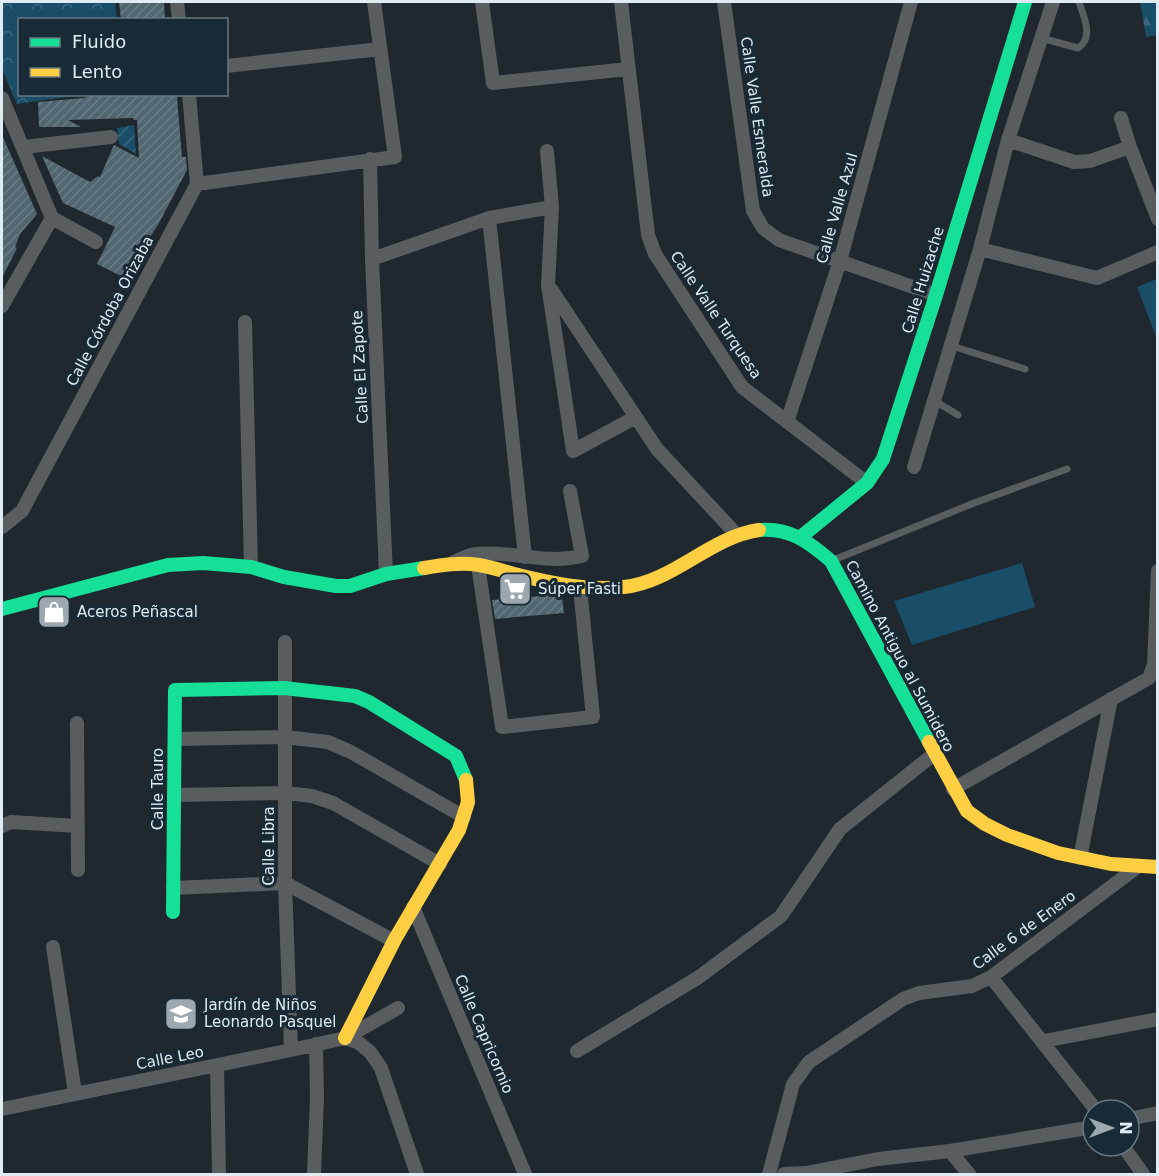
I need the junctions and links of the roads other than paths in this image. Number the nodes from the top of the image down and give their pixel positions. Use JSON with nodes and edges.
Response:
{"nodes":[{"id":1,"x":177,"y":2,"type":"edge"},
{"id":2,"x":374,"y":2,"type":"edge"},
{"id":3,"x":482,"y":2,"type":"edge"},
{"id":4,"x":621,"y":2,"type":"edge"},
{"id":5,"x":724,"y":2,"type":"edge"},
{"id":6,"x":910,"y":2,"type":"edge"},
{"id":7,"x":1024,"y":2,"type":"edge"},
{"id":8,"x":1053,"y":2,"type":"edge"},
{"id":9,"x":1080,"y":2,"type":"edge"},
{"id":10,"x":179,"y":18,"type":"edge"},
{"id":11,"x":1041,"y":38,"type":"junction"},
{"id":12,"x":380,"y":49,"type":"junction"},
{"id":13,"x":228,"y":66,"type":"edge"},
{"id":14,"x":628,"y":69,"type":"junction"},
{"id":15,"x":189,"y":96,"type":"edge"},
{"id":16,"x":2,"y":98,"type":"edge"},
{"id":17,"x":1120,"y":118,"type":"dead end"},
{"id":18,"x":111,"y":137,"type":"dead end"},
{"id":19,"x":1008,"y":140,"type":"junction"},
{"id":20,"x":24,"y":147,"type":"junction"},
{"id":21,"x":1130,"y":147,"type":"junction"},
{"id":22,"x":547,"y":151,"type":"dead end"},
{"id":23,"x":370,"y":159,"type":"junction"},
{"id":24,"x":197,"y":184,"type":"junction"},
{"id":25,"x":552,"y":207,"type":"junction"},
{"id":26,"x":52,"y":218,"type":"junction"},
{"id":27,"x":489,"y":218,"type":"junction"},
{"id":28,"x":1158,"y":219,"type":"edge"},
{"id":29,"x":96,"y":242,"type":"dead end"},
{"id":30,"x":980,"y":249,"type":"junction"},
{"id":31,"x":1158,"y":252,"type":"edge"},
{"id":32,"x":372,"y":259,"type":"junction"},
{"id":33,"x":840,"y":261,"type":"junction"},
{"id":34,"x":548,"y":285,"type":"junction"},
{"id":35,"x":936,"y":295,"type":"junction"},
{"id":36,"x":3,"y":301,"type":"edge"},
{"id":37,"x":245,"y":322,"type":"dead end"},
{"id":38,"x":952,"y":346,"type":"junction"},
{"id":39,"x":1025,"y":369,"type":"dead end"},
{"id":40,"x":935,"y":401,"type":"junction"},
{"id":41,"x":958,"y":415,"type":"dead end"},
{"id":42,"x":636,"y":417,"type":"junction"},
{"id":43,"x":787,"y":422,"type":"junction"},
{"id":44,"x":914,"y":467,"type":"dead end"},
{"id":45,"x":1066,"y":469,"type":"dead end"},
{"id":46,"x":867,"y":483,"type":"junction"},
{"id":47,"x":570,"y":491,"type":"dead end"},
{"id":48,"x":2,"y":527,"type":"edge"},
{"id":49,"x":737,"y":535,"type":"junction"},
{"id":50,"x":802,"y":536,"type":"junction"},
{"id":51,"x":525,"y":557,"type":"junction"},
{"id":52,"x":831,"y":561,"type":"junction"},
{"id":53,"x":449,"y":564,"type":"junction"},
{"id":54,"x":478,"y":565,"type":"junction"},
{"id":55,"x":251,"y":567,"type":"junction"},
{"id":56,"x":1158,"y":571,"type":"edge"},
{"id":57,"x":386,"y":574,"type":"junction"},
{"id":58,"x":580,"y":588,"type":"junction"},
{"id":59,"x":2,"y":609,"type":"edge"},
{"id":60,"x":285,"y":642,"type":"dead end"},
{"id":61,"x":284,"y":688,"type":"junction"},
{"id":62,"x":1111,"y":699,"type":"junction"},
{"id":63,"x":77,"y":723,"type":"dead end"},
{"id":64,"x":285,"y":737,"type":"junction"},
{"id":65,"x":175,"y":739,"type":"junction"},
{"id":66,"x":934,"y":754,"type":"junction"},
{"id":67,"x":953,"y":789,"type":"junction"},
{"id":68,"x":286,"y":793,"type":"junction"},
{"id":69,"x":174,"y":795,"type":"junction"},
{"id":70,"x":464,"y":818,"type":"junction"},
{"id":71,"x":2,"y":826,"type":"edge"},
{"id":72,"x":78,"y":826,"type":"junction"},
{"id":73,"x":1080,"y":858,"type":"junction"},
{"id":74,"x":440,"y":864,"type":"junction"},
{"id":75,"x":1158,"y":867,"type":"edge"},
{"id":76,"x":1136,"y":868,"type":"junction"},
{"id":77,"x":78,"y":870,"type":"dead end"},
{"id":78,"x":285,"y":883,"type":"junction"},
{"id":79,"x":173,"y":888,"type":"junction"},
{"id":80,"x":413,"y":907,"type":"junction"},
{"id":81,"x":173,"y":912,"type":"dead end"},
{"id":82,"x":394,"y":941,"type":"junction"},
{"id":83,"x":53,"y":947,"type":"dead end"},
{"id":84,"x":991,"y":977,"type":"junction"},
{"id":85,"x":398,"y":1008,"type":"dead end"},
{"id":86,"x":1158,"y":1019,"type":"edge"},
{"id":87,"x":345,"y":1038,"type":"junction"},
{"id":88,"x":1044,"y":1041,"type":"junction"},
{"id":89,"x":316,"y":1044,"type":"junction"},
{"id":90,"x":291,"y":1050,"type":"junction"},
{"id":91,"x":577,"y":1051,"type":"dead end"},
{"id":92,"x":217,"y":1065,"type":"junction"},
{"id":93,"x":74,"y":1086,"type":"junction"},
{"id":94,"x":1087,"y":1098,"type":"edge"},
{"id":95,"x":2,"y":1109,"type":"edge"},
{"id":96,"x":1158,"y":1113,"type":"edge"},
{"id":97,"x":1141,"y":1117,"type":"edge"},
{"id":98,"x":1081,"y":1129,"type":"edge"},
{"id":99,"x":951,"y":1151,"type":"junction"},
{"id":100,"x":1132,"y":1158,"type":"edge"},
{"id":101,"x":219,"y":1174,"type":"edge"},
{"id":102,"x":314,"y":1174,"type":"edge"},
{"id":103,"x":417,"y":1174,"type":"edge"},
{"id":104,"x":525,"y":1174,"type":"edge"},
{"id":105,"x":769,"y":1174,"type":"edge"},
{"id":106,"x":784,"y":1174,"type":"edge"},
{"id":107,"x":806,"y":1174,"type":"edge"},
{"id":108,"x":969,"y":1174,"type":"edge"},
{"id":109,"x":1143,"y":1174,"type":"edge"}],
"edges":[{"from":1,"to":10,"type":"street"},
{"from":2,"to":12,"type":"street"},
{"from":3,"to":14,"type":"street"},
{"from":4,"to":14,"type":"street","name":"Calle Valle Turquesa"},
{"from":5,"to":33,"type":"street","name":"Calle Valle Esmeralda"},
{"from":6,"to":33,"type":"street","name":"Calle Valle Azul"},
{"from":7,"to":35,"type":"main road","name":"Calle Huizache"},
{"from":8,"to":11,"type":"street"},
{"from":9,"to":11,"type":"lane"},
{"from":11,"to":19,"type":"street"},
{"from":12,"to":13,"type":"street"},
{"from":12,"to":23,"type":"street"},
{"from":14,"to":43,"type":"street","name":"Calle Valle Turquesa"},
{"from":15,"to":24,"type":"street"},
{"from":16,"to":20,"type":"street"},
{"from":17,"to":21,"type":"street"},
{"from":18,"to":20,"type":"street"},
{"from":19,"to":21,"type":"street"},
{"from":19,"to":30,"type":"street"},
{"from":20,"to":26,"type":"street"},
{"from":21,"to":28,"type":"street"},
{"from":22,"to":25,"type":"street"},
{"from":23,"to":24,"type":"street"},
{"from":23,"to":32,"type":"street","name":"Calle El Zapote"},
{"from":24,"to":48,"type":"street","name":"Calle Córdoba Orizaba"},
{"from":25,"to":27,"type":"street"},
{"from":25,"to":34,"type":"street"},
{"from":26,"to":29,"type":"street"},
{"from":26,"to":36,"type":"street"},
{"from":27,"to":32,"type":"street"},
{"from":27,"to":51,"type":"street"},
{"from":30,"to":31,"type":"street"},
{"from":30,"to":38,"type":"street"},
{"from":32,"to":57,"type":"street","name":"Calle El Zapote"},
{"from":33,"to":35,"type":"street","name":"Calle Valle Esmeralda"},
{"from":33,"to":43,"type":"street","name":"Calle Valle Azul"},
{"from":34,"to":42,"type":"street"},
{"from":34,"to":42,"type":"street"},
{"from":35,"to":46,"type":"main road","name":"Calle Huizache"},
{"from":37,"to":55,"type":"street"},
{"from":38,"to":39,"type":"lane"},
{"from":38,"to":40,"type":"street"},
{"from":40,"to":41,"type":"lane"},
{"from":40,"to":44,"type":"street"},
{"from":42,"to":49,"type":"street"},
{"from":43,"to":46,"type":"street","name":"Calle Valle Turquesa"},
{"from":45,"to":52,"type":"lane"},
{"from":46,"to":50,"type":"main road","name":"Calle Huizache"},
{"from":47,"to":51,"type":"street"},
{"from":49,"to":50,"type":"main road","name":"Camino Antiguo al Sumidero"},
{"from":49,"to":58,"type":"main road","name":"Camino Antiguo al Sumidero"},
{"from":50,"to":52,"type":"main road","name":"Camino Antiguo al Sumidero"},
{"from":51,"to":53,"type":"street"},
{"from":52,"to":66,"type":"main road","name":"Camino Antiguo al Sumidero"},
{"from":53,"to":54,"type":"main road","name":"Camino Antiguo al Sumidero"},
{"from":53,"to":57,"type":"main road","name":"Camino Antiguo al Sumidero"},
{"from":54,"to":58,"type":"main road","name":"Camino Antiguo al Sumidero"},
{"from":54,"to":58,"type":"street"},
{"from":55,"to":57,"type":"main road","name":"Camino Antiguo al Sumidero"},
{"from":55,"to":59,"type":"main road","name":"Camino Antiguo al Sumidero"},
{"from":56,"to":62,"type":"street"},
{"from":60,"to":61,"type":"street","name":"Calle Libra"},
{"from":61,"to":64,"type":"street","name":"Calle Libra"},
{"from":61,"to":65,"type":"main road","name":"Calle Tauro"},
{"from":61,"to":70,"type":"main road"},
{"from":62,"to":67,"type":"street"},
{"from":62,"to":73,"type":"street"},
{"from":63,"to":72,"type":"street"},
{"from":64,"to":65,"type":"street"},
{"from":64,"to":68,"type":"street","name":"Calle Libra"},
{"from":64,"to":70,"type":"street"},
{"from":65,"to":69,"type":"main road","name":"Calle Tauro"},
{"from":66,"to":67,"type":"main road","name":"Camino Antiguo al Sumidero"},
{"from":66,"to":91,"type":"street"},
{"from":67,"to":73,"type":"main road","name":"Camino Antiguo al Sumidero"},
{"from":68,"to":69,"type":"street"},
{"from":68,"to":74,"type":"street"},
{"from":68,"to":78,"type":"street","name":"Calle Libra"},
{"from":69,"to":79,"type":"main road","name":"Calle Tauro"},
{"from":70,"to":74,"type":"main road"},
{"from":71,"to":72,"type":"street"},
{"from":72,"to":77,"type":"street"},
{"from":73,"to":76,"type":"main road","name":"Camino Antiguo al Sumidero"},
{"from":74,"to":80,"type":"main road"},
{"from":75,"to":76,"type":"main road","name":"Camino Antiguo al Sumidero"},
{"from":76,"to":84,"type":"street","name":"Calle 6 de Enero"},
{"from":78,"to":79,"type":"street"},
{"from":78,"to":82,"type":"street"},
{"from":78,"to":90,"type":"street","name":"Calle Libra"},
{"from":79,"to":81,"type":"main road","name":"Calle Tauro"},
{"from":80,"to":82,"type":"main road"},
{"from":80,"to":104,"type":"street","name":"Calle Capricornio"},
{"from":82,"to":87,"type":"main road"},
{"from":83,"to":93,"type":"street"},
{"from":84,"to":88,"type":"street"},
{"from":84,"to":105,"type":"street","name":"Calle 6 de Enero"},
{"from":85,"to":87,"type":"street","name":"Calle Leo"},
{"from":86,"to":88,"type":"street"},
{"from":87,"to":89,"type":"street","name":"Calle Leo"},
{"from":87,"to":103,"type":"street"},
{"from":88,"to":94,"type":"street"},
{"from":89,"to":90,"type":"street","name":"Calle Leo"},
{"from":89,"to":102,"type":"street"},
{"from":90,"to":92,"type":"street","name":"Calle Leo"},
{"from":92,"to":93,"type":"street","name":"Calle Leo"},
{"from":92,"to":101,"type":"street"},
{"from":93,"to":95,"type":"street","name":"Calle Leo"},
{"from":96,"to":97,"type":"street"},
{"from":98,"to":99,"type":"street"},
{"from":99,"to":107,"type":"street"},
{"from":99,"to":108,"type":"street"},
{"from":100,"to":109,"type":"street"},
{"from":106,"to":107,"type":"street"}]}
